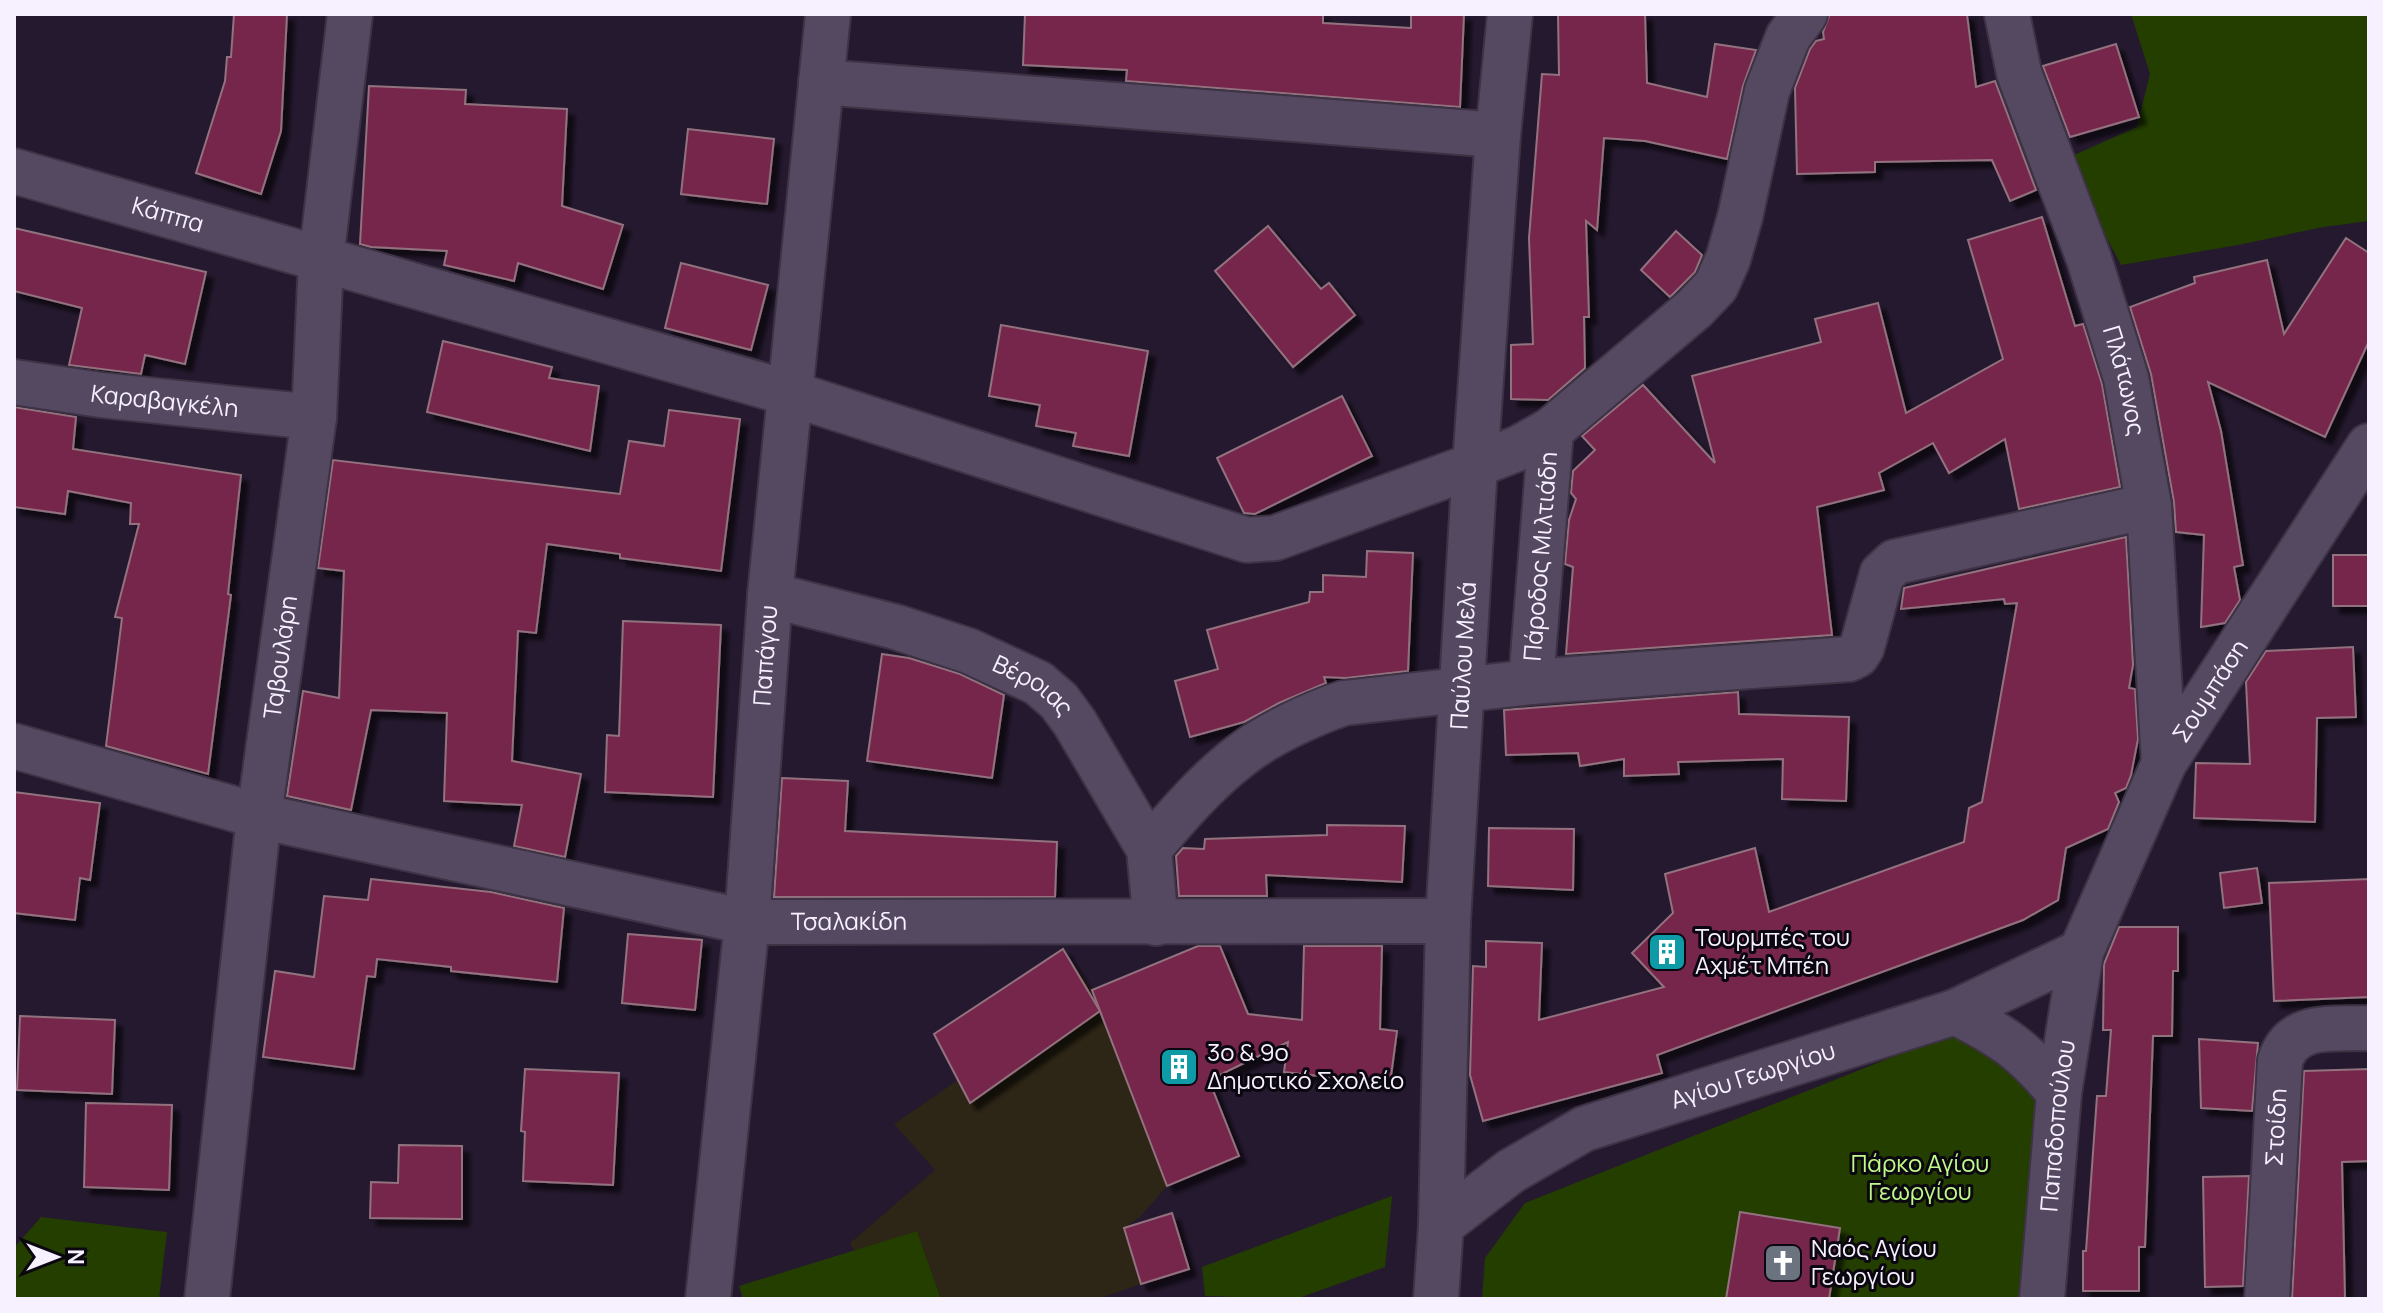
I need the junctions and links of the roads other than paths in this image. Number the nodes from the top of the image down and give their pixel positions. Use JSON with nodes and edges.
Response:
{"nodes":[{"id":1,"x":350,"y":14,"type":"edge"},
{"id":2,"x":828,"y":14,"type":"edge"},
{"id":3,"x":1510,"y":14,"type":"edge"},
{"id":4,"x":1805,"y":14,"type":"edge"},
{"id":5,"x":2007,"y":14,"type":"edge"},
{"id":6,"x":821,"y":82,"type":"junction"},
{"id":7,"x":1498,"y":135,"type":"junction"},
{"id":8,"x":14,"y":171,"type":"edge"},
{"id":9,"x":321,"y":260,"type":"junction"},
{"id":10,"x":14,"y":382,"type":"edge"},
{"id":11,"x":789,"y":393,"type":"junction"},
{"id":12,"x":314,"y":417,"type":"junction"},
{"id":13,"x":1551,"y":430,"type":"junction"},
{"id":14,"x":2369,"y":446,"type":"edge"},
{"id":15,"x":1475,"y":465,"type":"junction"},
{"id":16,"x":2149,"y":506,"type":"junction"},
{"id":17,"x":770,"y":595,"type":"junction"},
{"id":18,"x":1531,"y":682,"type":"junction"},
{"id":19,"x":1463,"y":691,"type":"junction"},
{"id":20,"x":14,"y":746,"type":"edge"},
{"id":21,"x":2164,"y":763,"type":"junction"},
{"id":22,"x":259,"y":816,"type":"junction"},
{"id":23,"x":1149,"y":849,"type":"junction"},
{"id":24,"x":1448,"y":921,"type":"junction"},
{"id":25,"x":747,"y":922,"type":"junction"},
{"id":26,"x":1156,"y":923,"type":"junction"},
{"id":27,"x":2081,"y":952,"type":"junction"},
{"id":28,"x":1955,"y":1012,"type":"junction"},
{"id":29,"x":2369,"y":1028,"type":"edge"},
{"id":30,"x":2059,"y":1093,"type":"junction"},
{"id":31,"x":1441,"y":1225,"type":"junction"},
{"id":32,"x":207,"y":1299,"type":"edge"},
{"id":33,"x":708,"y":1299,"type":"edge"},
{"id":34,"x":1436,"y":1299,"type":"edge"},
{"id":35,"x":2042,"y":1299,"type":"edge"},
{"id":36,"x":2267,"y":1299,"type":"edge"}],
"edges":[{"from":1,"to":9,"type":"street","name":"Ταβουλάρη"},
{"from":2,"to":6,"type":"street","name":"Παπάγου"},
{"from":3,"to":7,"type":"street","name":"Παύλου Μελά"},
{"from":4,"to":13,"type":"street","name":"Κάππα"},
{"from":5,"to":16,"type":"street","name":"Πλάτωνος"},
{"from":6,"to":7,"type":"street"},
{"from":6,"to":11,"type":"street","name":"Παπάγου"},
{"from":7,"to":15,"type":"street","name":"Παύλου Μελά"},
{"from":8,"to":9,"type":"street","name":"Κάππα"},
{"from":9,"to":11,"type":"street","name":"Κάππα"},
{"from":9,"to":12,"type":"street","name":"Ταβουλάρη"},
{"from":10,"to":12,"type":"street","name":"Καραβαγκέλη"},
{"from":11,"to":15,"type":"street","name":"Κάππα"},
{"from":11,"to":17,"type":"street","name":"Παπάγου"},
{"from":12,"to":22,"type":"street","name":"Ταβουλάρη"},
{"from":13,"to":15,"type":"street","name":"Κάππα"},
{"from":13,"to":18,"type":"street","name":"Πάροδος Μιλτιάδη"},
{"from":14,"to":21,"type":"street","name":"Σουμπάση"},
{"from":15,"to":19,"type":"street","name":"Παύλου Μελά"},
{"from":16,"to":18,"type":"street"},
{"from":16,"to":21,"type":"street","name":"Πλάτωνος"},
{"from":17,"to":23,"type":"street","name":"Βέροιας"},
{"from":17,"to":25,"type":"street","name":"Παπάγου"},
{"from":18,"to":19,"type":"street"},
{"from":19,"to":23,"type":"street"},
{"from":19,"to":24,"type":"street","name":"Παύλου Μελά"},
{"from":20,"to":22,"type":"street","name":"Τσαλακίδη"},
{"from":21,"to":27,"type":"street","name":"Σουμπάση"},
{"from":22,"to":25,"type":"street","name":"Τσαλακίδη"},
{"from":22,"to":32,"type":"street","name":"Ταβουλάρη"},
{"from":23,"to":26,"type":"street","name":"Βέροιας"},
{"from":24,"to":26,"type":"street","name":"Τσαλακίδη"},
{"from":24,"to":31,"type":"street","name":"Παύλου Μελά"},
{"from":25,"to":26,"type":"street","name":"Τσαλακίδη"},
{"from":25,"to":33,"type":"street","name":"Παπάγου"},
{"from":27,"to":28,"type":"street","name":"Αγίου Γεωργίου"},
{"from":27,"to":30,"type":"street","name":"Παπαδοπούλου"},
{"from":28,"to":30,"type":"street"},
{"from":28,"to":31,"type":"street","name":"Αγίου Γεωργίου"},
{"from":29,"to":36,"type":"street","name":"Στοίδη"},
{"from":30,"to":35,"type":"street","name":"Παπαδοπούλου"},
{"from":31,"to":34,"type":"street","name":"Παύλου Μελά"}]}
